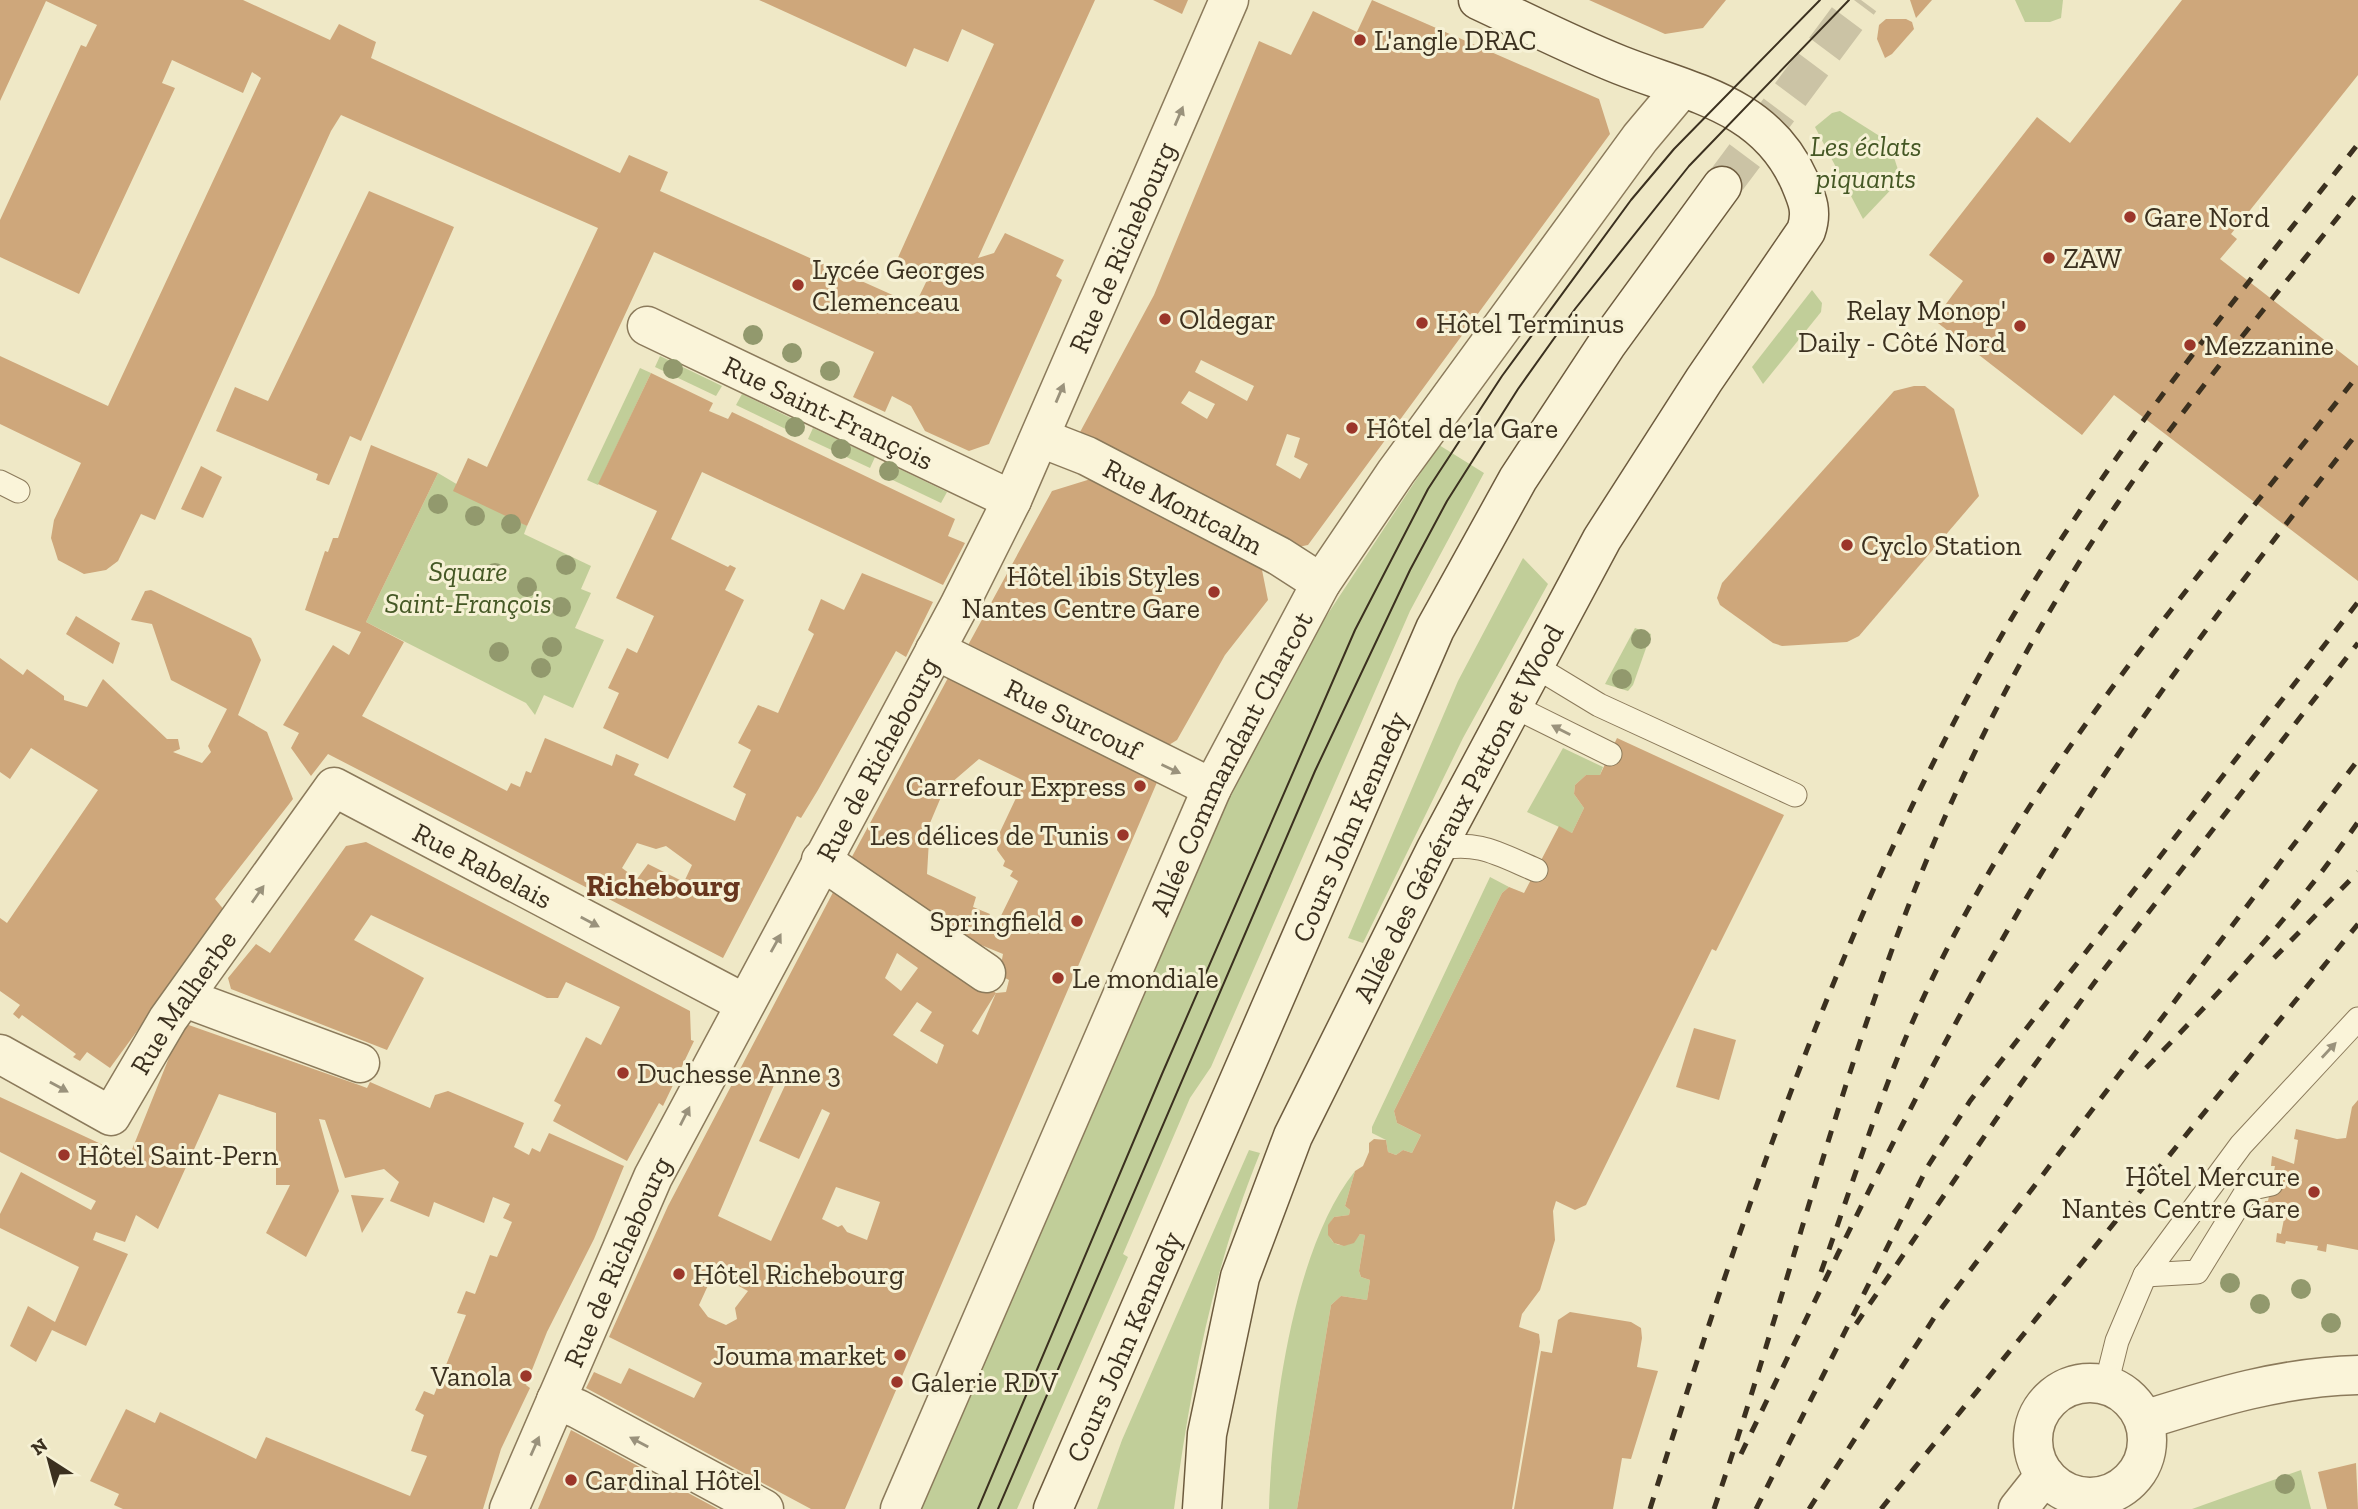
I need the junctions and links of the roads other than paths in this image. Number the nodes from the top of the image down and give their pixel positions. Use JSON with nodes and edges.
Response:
{"nodes":[{"id":1,"x":1229,"y":0,"type":"edge"},
{"id":2,"x":1478,"y":0,"type":"edge"},
{"id":3,"x":1682,"y":88,"type":"junction"},
{"id":4,"x":1722,"y":186,"type":"tunnel mouth"},
{"id":5,"x":647,"y":326,"type":"dead end"},
{"id":6,"x":1041,"y":438,"type":"junction"},
{"id":7,"x":1012,"y":500,"type":"junction"},
{"id":8,"x":1321,"y":583,"type":"junction"},
{"id":9,"x":935,"y":650,"type":"junction"},
{"id":10,"x":1532,"y":665,"type":"junction"},
{"id":11,"x":1513,"y":706,"type":"junction"},
{"id":12,"x":1610,"y":754,"type":"dead end"},
{"id":13,"x":334,"y":787,"type":"joint"},
{"id":14,"x":1212,"y":788,"type":"junction"},
{"id":15,"x":1795,"y":795,"type":"dead end"},
{"id":16,"x":1436,"y":849,"type":"junction"},
{"id":17,"x":821,"y":860,"type":"junction"},
{"id":18,"x":1536,"y":870,"type":"dead end"},
{"id":19,"x":986,"y":973,"type":"dead end"},
{"id":20,"x":185,"y":998,"type":"junction"},
{"id":21,"x":744,"y":1003,"type":"junction"},
{"id":22,"x":2358,"y":1019,"type":"edge"},
{"id":23,"x":0,"y":1054,"type":"edge"},
{"id":24,"x":360,"y":1063,"type":"dead end"},
{"id":25,"x":2271,"y":1184,"type":"dead end"},
{"id":26,"x":2145,"y":1275,"type":"junction"},
{"id":27,"x":2358,"y":1375,"type":"edge"},
{"id":28,"x":2106,"y":1385,"type":"junction"},
{"id":29,"x":556,"y":1400,"type":"junction"},
{"id":30,"x":2144,"y":1420,"type":"junction"},
{"id":31,"x":2045,"y":1475,"type":"junction"},
{"id":32,"x":509,"y":1509,"type":"edge"},
{"id":33,"x":764,"y":1509,"type":"edge"},
{"id":34,"x":900,"y":1509,"type":"edge"},
{"id":35,"x":1053,"y":1509,"type":"edge"},
{"id":36,"x":1202,"y":1509,"type":"edge"},
{"id":37,"x":2018,"y":1509,"type":"edge"}],
"edges":[{"from":6,"to":1,"type":"street","name":"Rue de Richebourg","one_way":true},
{"from":2,"to":3,"type":"street","name":"Allée des Généraux Patton et Wood"},
{"from":3,"to":8,"type":"street","name":"Allée Commandant Charcot"},
{"from":3,"to":10,"type":"street","name":"Allée des Généraux Patton et Wood"},
{"from":4,"to":35,"type":"street","name":"Cours John Kennedy"},
{"from":5,"to":7,"type":"street","name":"Rue Saint-François"},
{"from":6,"to":7,"type":"street","name":"Rue de Richebourg"},
{"from":6,"to":8,"type":"street","name":"Rue Montcalm"},
{"from":7,"to":9,"type":"street","name":"Rue de Richebourg"},
{"from":8,"to":14,"type":"street","name":"Allée Commandant Charcot"},
{"from":9,"to":14,"type":"street","name":"Rue Surcouf","one_way":true},
{"from":9,"to":17,"type":"street","name":"Rue de Richebourg"},
{"from":10,"to":11,"type":"street","name":"Allée des Généraux Patton et Wood"},
{"from":10,"to":15,"type":"lane"},
{"from":12,"to":11,"type":"lane","one_way":true},
{"from":11,"to":16,"type":"street","name":"Allée des Généraux Patton et Wood"},
{"from":20,"to":13,"type":"street","name":"Rue Malherbe","one_way":true},
{"from":13,"to":21,"type":"street","name":"Rue Rabelais","one_way":true},
{"from":14,"to":34,"type":"street","name":"Allée Commandant Charcot"},
{"from":16,"to":18,"type":"lane"},
{"from":16,"to":36,"type":"street","name":"Allée des Généraux Patton et Wood"},
{"from":17,"to":19,"type":"street"},
{"from":21,"to":17,"type":"street","name":"Rue de Richebourg","one_way":true},
{"from":23,"to":20,"type":"street","name":"Rue Malherbe","one_way":true},
{"from":20,"to":24,"type":"street"},
{"from":29,"to":21,"type":"street","name":"Rue de Richebourg","one_way":true},
{"from":26,"to":22,"type":"lane","one_way":true},
{"from":25,"to":26,"type":"lane"},
{"from":26,"to":28,"type":"lane"},
{"from":27,"to":30,"type":"street"},
{"from":28,"to":30,"type":"street"},
{"from":28,"to":31,"type":"street"},
{"from":32,"to":29,"type":"street","name":"Rue de Richebourg","one_way":true},
{"from":33,"to":29,"type":"street","one_way":true},
{"from":30,"to":31,"type":"street"},
{"from":31,"to":37,"type":"street"}]}
